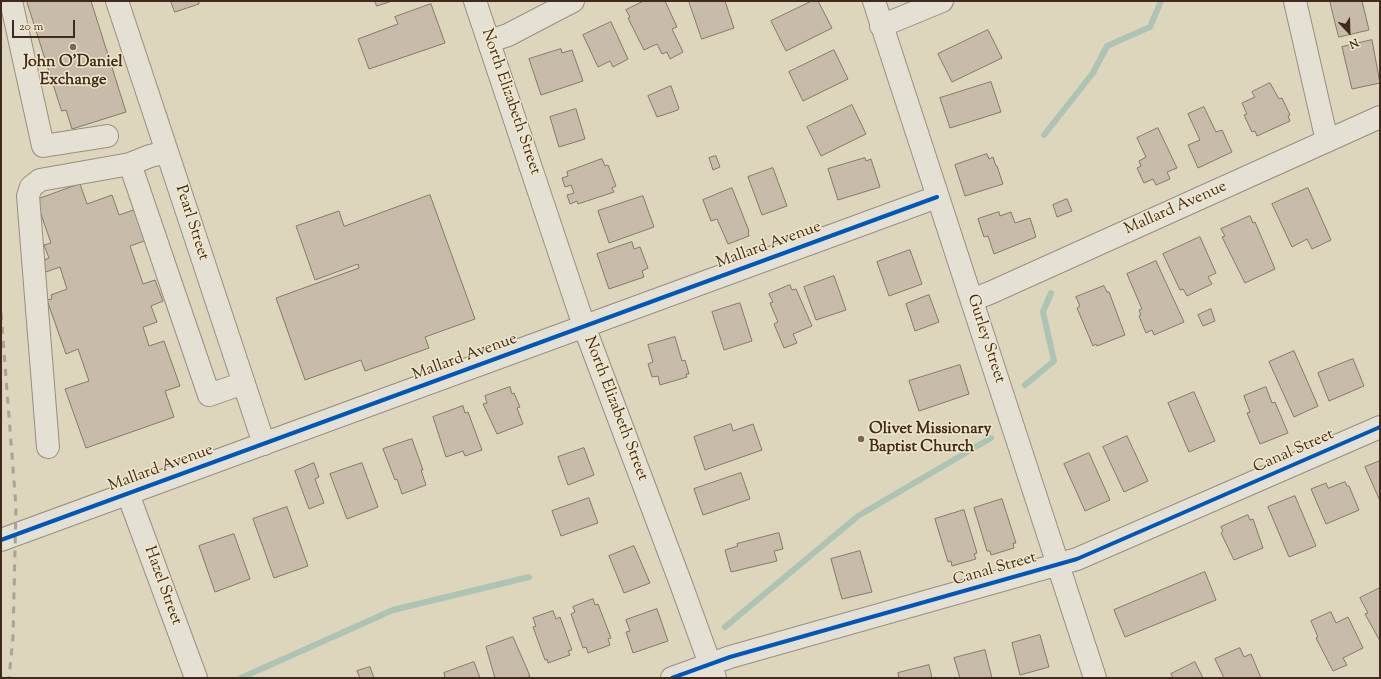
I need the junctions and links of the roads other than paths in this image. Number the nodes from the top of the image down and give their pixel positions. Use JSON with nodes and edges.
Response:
{"nodes":[{"id":1,"x":11,"y":1,"type":"edge"},
{"id":2,"x":117,"y":1,"type":"edge"},
{"id":3,"x":475,"y":1,"type":"edge"},
{"id":4,"x":573,"y":1,"type":"edge"},
{"id":5,"x":874,"y":1,"type":"edge"},
{"id":6,"x":942,"y":1,"type":"edge"},
{"id":7,"x":1295,"y":1,"type":"edge"},
{"id":8,"x":881,"y":26,"type":"junction"},
{"id":9,"x":490,"y":41,"type":"junction"},
{"id":10,"x":1380,"y":117,"type":"edge"},
{"id":11,"x":107,"y":136,"type":"dead end"},
{"id":12,"x":1327,"y":141,"type":"junction"},
{"id":13,"x":167,"y":152,"type":"junction"},
{"id":14,"x":130,"y":164,"type":"junction"},
{"id":15,"x":937,"y":198,"type":"junction"},
{"id":16,"x":972,"y":300,"type":"junction"},
{"id":17,"x":584,"y":326,"type":"junction"},
{"id":18,"x":244,"y":383,"type":"junction"},
{"id":19,"x":1380,"y":427,"type":"edge"},
{"id":20,"x":264,"y":444,"type":"junction"},
{"id":21,"x":48,"y":447,"type":"dead end"},
{"id":22,"x":128,"y":494,"type":"junction"},
{"id":23,"x":1,"y":540,"type":"edge"},
{"id":24,"x":1059,"y":564,"type":"junction"},
{"id":25,"x":712,"y":671,"type":"edge"},
{"id":26,"x":196,"y":678,"type":"edge"},
{"id":27,"x":672,"y":678,"type":"edge"},
{"id":28,"x":1095,"y":678,"type":"edge"}],
"edges":[{"from":1,"to":11,"type":"street"},
{"from":2,"to":13,"type":"street","name":"Pearl Street"},
{"from":3,"to":9,"type":"street","name":"North Elizabeth Street"},
{"from":4,"to":9,"type":"street"},
{"from":5,"to":8,"type":"street","name":"Gurley Street"},
{"from":6,"to":8,"type":"street"},
{"from":7,"to":12,"type":"street"},
{"from":8,"to":15,"type":"street","name":"Gurley Street"},
{"from":9,"to":17,"type":"street","name":"North Elizabeth Street"},
{"from":10,"to":12,"type":"street","name":"Mallard Avenue"},
{"from":12,"to":16,"type":"street","name":"Mallard Avenue"},
{"from":13,"to":14,"type":"street"},
{"from":13,"to":18,"type":"street","name":"Pearl Street"},
{"from":14,"to":18,"type":"street"},
{"from":14,"to":21,"type":"street"},
{"from":15,"to":16,"type":"street","name":"Gurley Street"},
{"from":15,"to":17,"type":"street","name":"Mallard Avenue"},
{"from":16,"to":24,"type":"street","name":"Gurley Street"},
{"from":17,"to":20,"type":"street","name":"Mallard Avenue"},
{"from":17,"to":25,"type":"street","name":"North Elizabeth Street"},
{"from":18,"to":20,"type":"street","name":"Pearl Street"},
{"from":19,"to":24,"type":"street","name":"Canal Street"},
{"from":20,"to":22,"type":"street","name":"Mallard Avenue"},
{"from":22,"to":23,"type":"street","name":"Mallard Avenue"},
{"from":22,"to":26,"type":"street","name":"Hazel Street"},
{"from":24,"to":25,"type":"street","name":"Canal Street"},
{"from":24,"to":28,"type":"street","name":"Gurley Street"},
{"from":25,"to":27,"type":"street","name":"Canal Street"}]}
